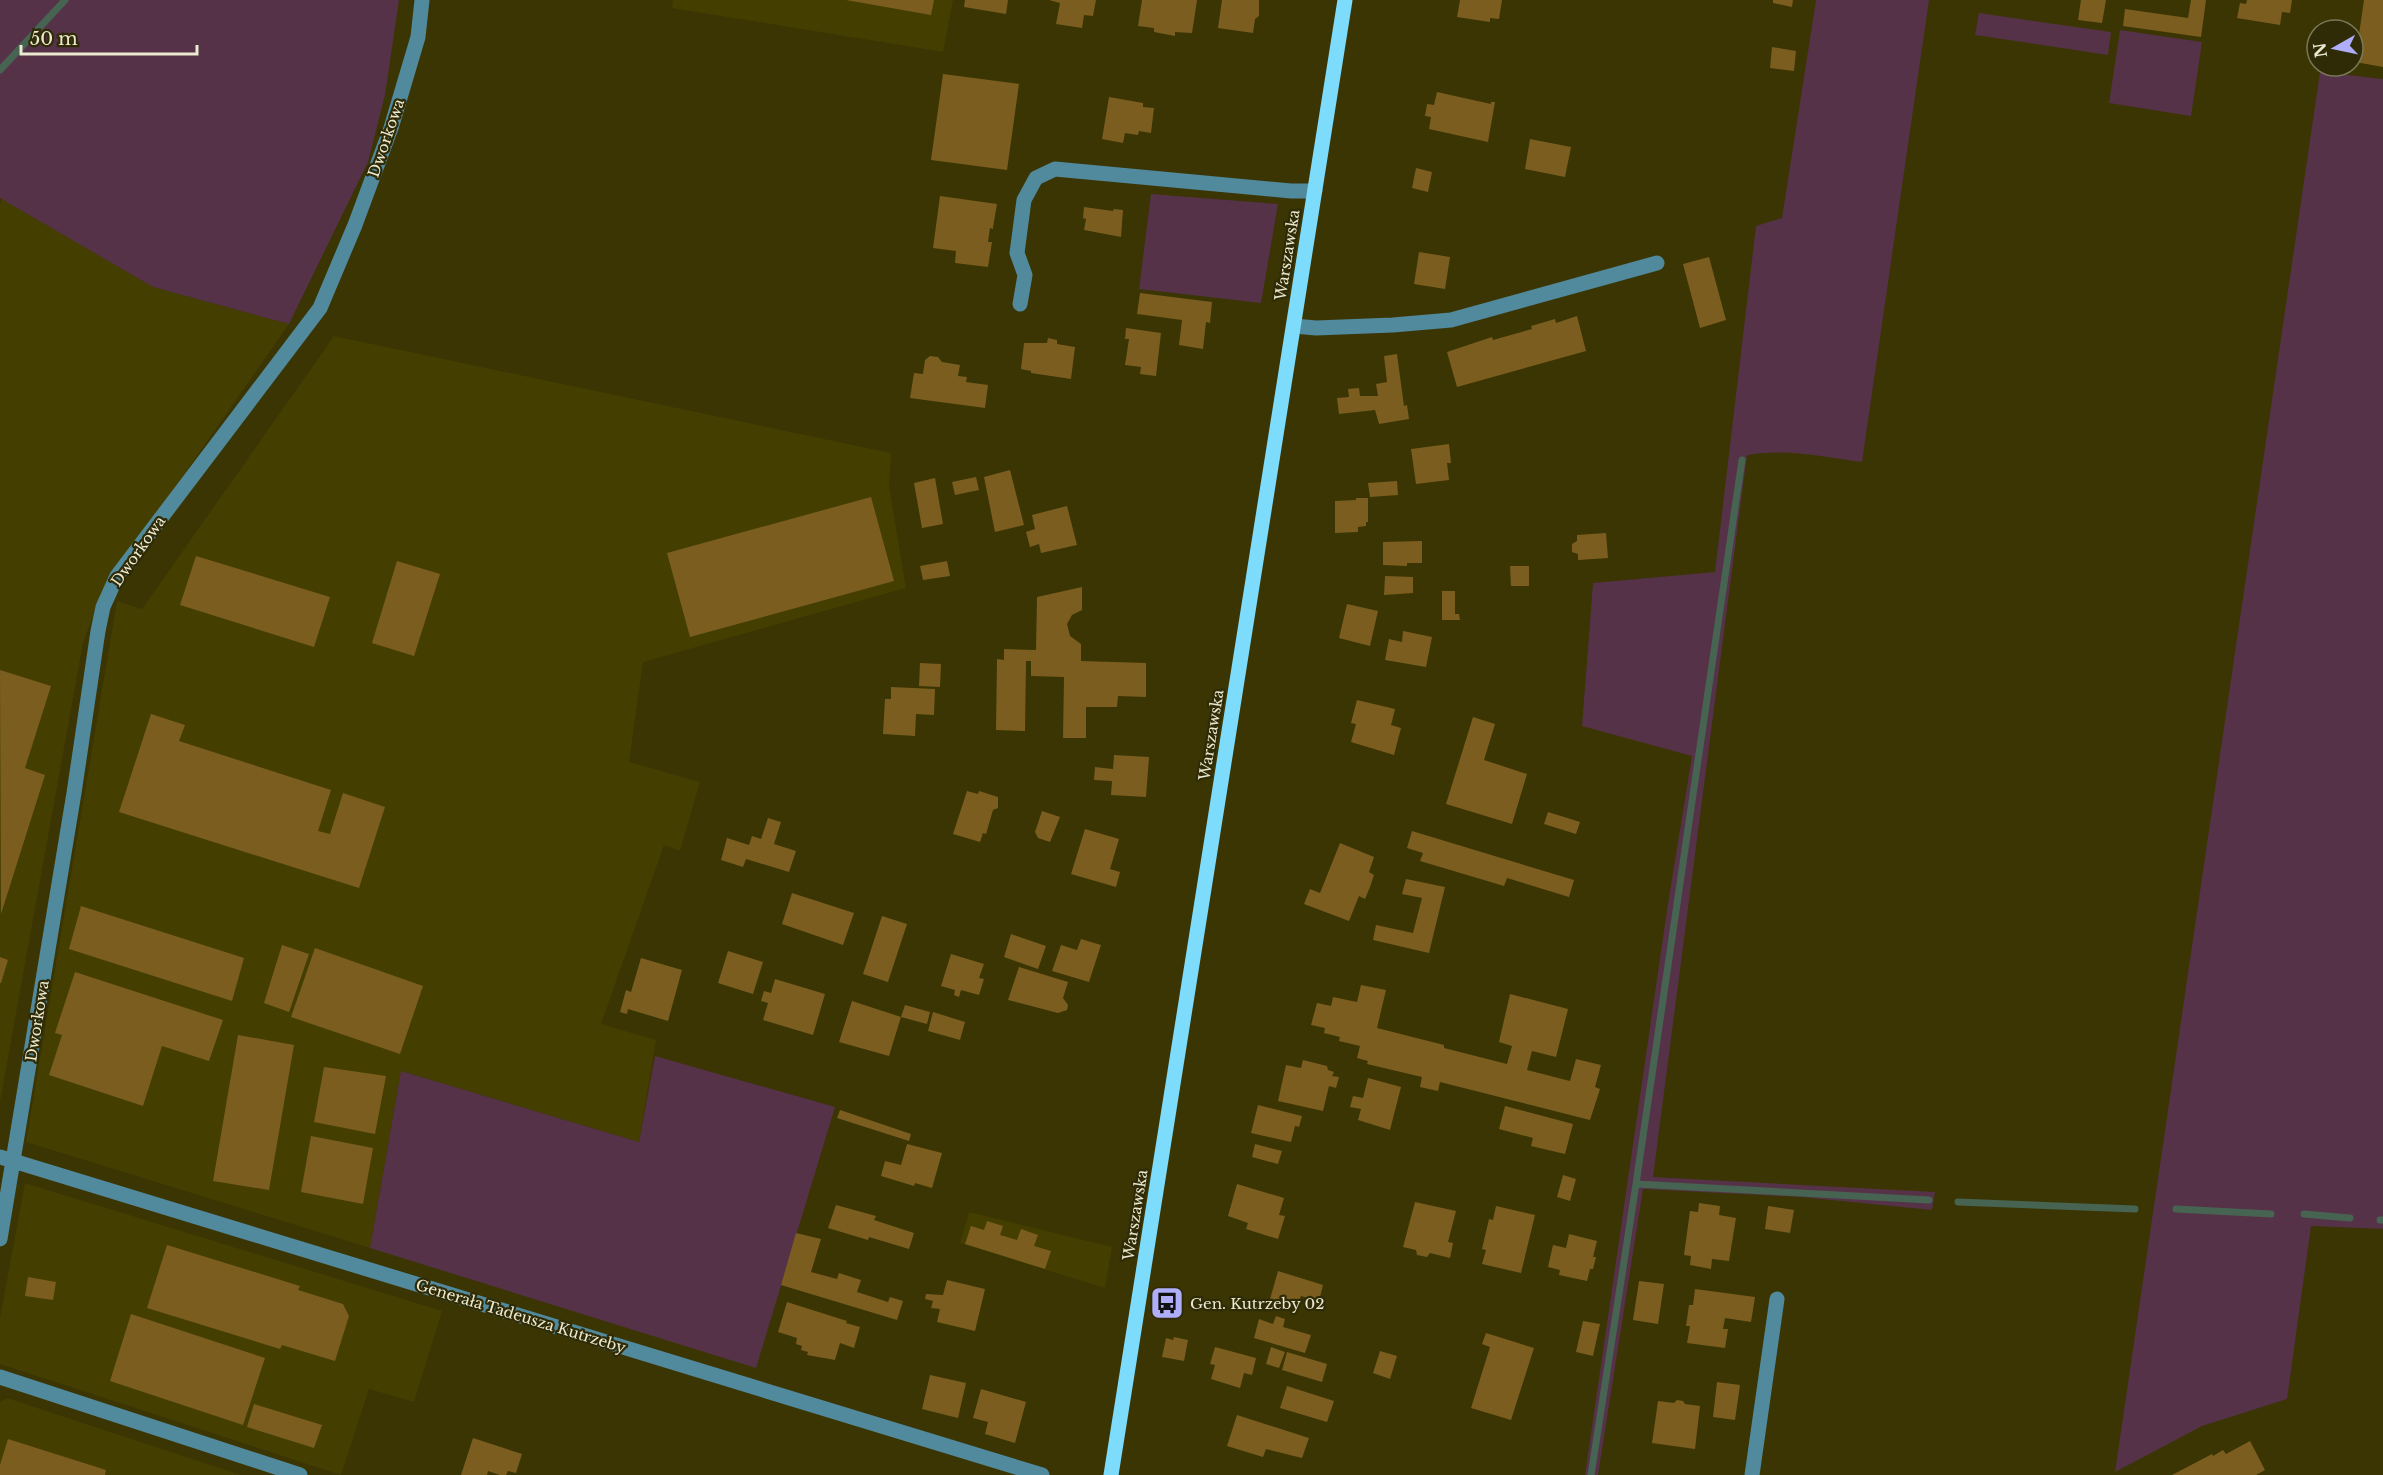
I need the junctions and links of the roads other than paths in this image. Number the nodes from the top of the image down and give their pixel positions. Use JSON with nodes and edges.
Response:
{"nodes":[{"id":1,"x":422,"y":0,"type":"edge"},
{"id":2,"x":1345,"y":0,"type":"edge"},
{"id":3,"x":1315,"y":191,"type":"junction"},
{"id":4,"x":1657,"y":263,"type":"dead end"},
{"id":5,"x":1020,"y":304,"type":"dead end"},
{"id":6,"x":1294,"y":326,"type":"junction"},
{"id":7,"x":7,"y":1159,"type":"edge"},
{"id":8,"x":0,"y":1239,"type":"edge"},
{"id":9,"x":1777,"y":1299,"type":"dead end"},
{"id":10,"x":0,"y":1377,"type":"edge"},
{"id":11,"x":300,"y":1475,"type":"edge"},
{"id":12,"x":1042,"y":1475,"type":"edge"},
{"id":13,"x":1111,"y":1475,"type":"edge"},
{"id":14,"x":1752,"y":1475,"type":"edge"}],
"edges":[{"from":1,"to":7,"type":"street","name":"Dworkowa"},
{"from":2,"to":3,"type":"main road","name":"Warszawska"},
{"from":3,"to":5,"type":"street"},
{"from":3,"to":6,"type":"main road","name":"Warszawska"},
{"from":4,"to":6,"type":"street"},
{"from":6,"to":13,"type":"main road","name":"Warszawska"},
{"from":7,"to":8,"type":"street","name":"Dworkowa"},
{"from":7,"to":12,"type":"street","name":"Generała Tadeusza Kutrzeby"},
{"from":9,"to":14,"type":"street"},
{"from":10,"to":11,"type":"street"}]}
